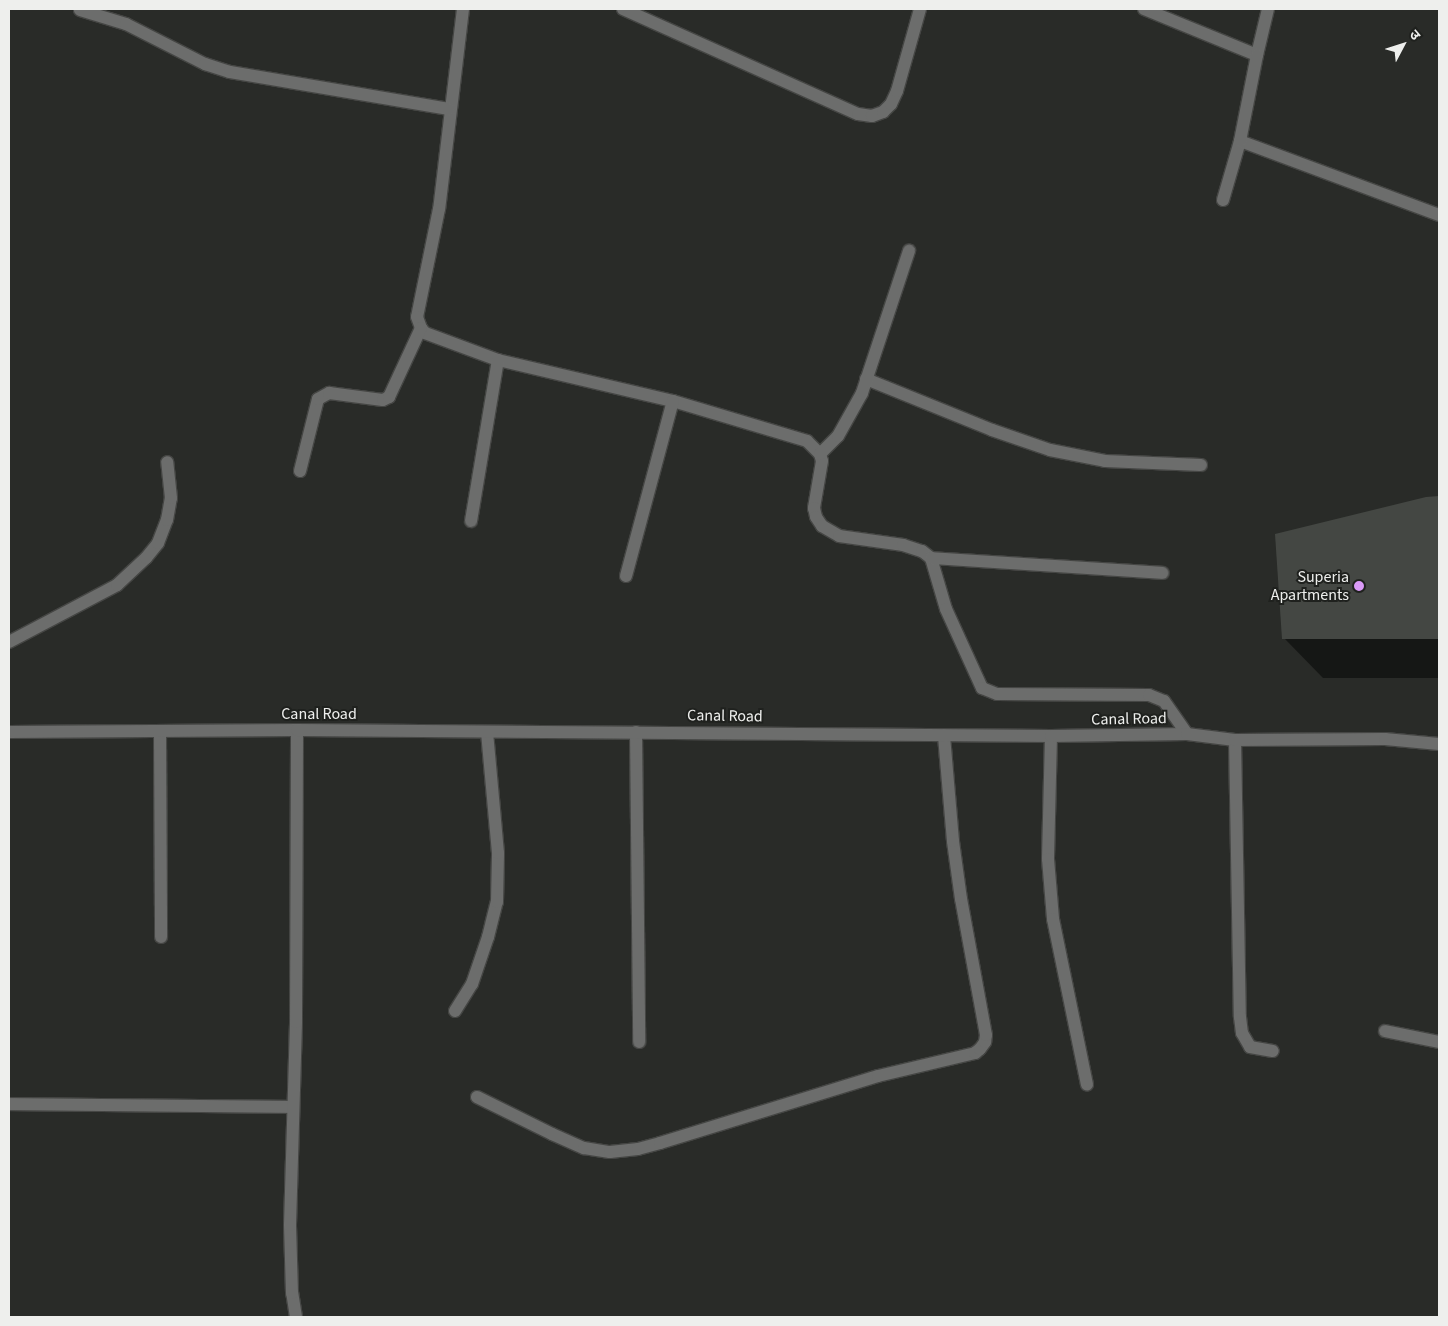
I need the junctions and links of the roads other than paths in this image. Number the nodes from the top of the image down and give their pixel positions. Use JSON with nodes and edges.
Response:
{"nodes":[{"id":1,"x":463,"y":9,"type":"edge"},
{"id":2,"x":623,"y":9,"type":"edge"},
{"id":3,"x":920,"y":9,"type":"edge"},
{"id":4,"x":1144,"y":9,"type":"edge"},
{"id":5,"x":1268,"y":9,"type":"edge"},
{"id":6,"x":80,"y":10,"type":"edge"},
{"id":7,"x":1257,"y":55,"type":"junction"},
{"id":8,"x":449,"y":110,"type":"junction"},
{"id":9,"x":1240,"y":141,"type":"junction"},
{"id":10,"x":1223,"y":200,"type":"dead end"},
{"id":11,"x":1439,"y":214,"type":"edge"},
{"id":12,"x":909,"y":250,"type":"dead end"},
{"id":13,"x":421,"y":328,"type":"junction"},
{"id":14,"x":498,"y":360,"type":"junction"},
{"id":15,"x":866,"y":379,"type":"junction"},
{"id":16,"x":673,"y":401,"type":"junction"},
{"id":17,"x":820,"y":454,"type":"junction"},
{"id":18,"x":167,"y":462,"type":"dead end"},
{"id":19,"x":1200,"y":465,"type":"dead end"},
{"id":20,"x":300,"y":471,"type":"dead end"},
{"id":21,"x":471,"y":521,"type":"dead end"},
{"id":22,"x":931,"y":558,"type":"junction"},
{"id":23,"x":1163,"y":573,"type":"dead end"},
{"id":24,"x":626,"y":576,"type":"dead end"},
{"id":25,"x":9,"y":642,"type":"edge"},
{"id":26,"x":297,"y":730,"type":"junction"},
{"id":27,"x":160,"y":731,"type":"junction"},
{"id":28,"x":9,"y":732,"type":"edge"},
{"id":29,"x":487,"y":732,"type":"junction"},
{"id":30,"x":636,"y":732,"type":"junction"},
{"id":31,"x":1187,"y":734,"type":"junction"},
{"id":32,"x":944,"y":735,"type":"junction"},
{"id":33,"x":1051,"y":736,"type":"junction"},
{"id":34,"x":1236,"y":740,"type":"junction"},
{"id":35,"x":1439,"y":744,"type":"edge"},
{"id":36,"x":161,"y":937,"type":"dead end"},
{"id":37,"x":455,"y":1010,"type":"dead end"},
{"id":38,"x":1385,"y":1031,"type":"dead end"},
{"id":39,"x":639,"y":1042,"type":"dead end"},
{"id":40,"x":1439,"y":1042,"type":"edge"},
{"id":41,"x":1273,"y":1051,"type":"dead end"},
{"id":42,"x":1087,"y":1085,"type":"dead end"},
{"id":43,"x":477,"y":1097,"type":"dead end"},
{"id":44,"x":9,"y":1104,"type":"edge"},
{"id":45,"x":293,"y":1107,"type":"junction"},
{"id":46,"x":296,"y":1317,"type":"edge"}],
"edges":[{"from":1,"to":8,"type":"street"},
{"from":2,"to":3,"type":"street"},
{"from":4,"to":7,"type":"street"},
{"from":5,"to":7,"type":"street"},
{"from":6,"to":8,"type":"street"},
{"from":7,"to":9,"type":"street"},
{"from":8,"to":13,"type":"street"},
{"from":9,"to":10,"type":"street"},
{"from":9,"to":11,"type":"street"},
{"from":12,"to":15,"type":"street"},
{"from":13,"to":14,"type":"street"},
{"from":13,"to":20,"type":"street"},
{"from":14,"to":16,"type":"street"},
{"from":14,"to":21,"type":"street"},
{"from":15,"to":17,"type":"street"},
{"from":15,"to":19,"type":"street"},
{"from":16,"to":17,"type":"street"},
{"from":16,"to":24,"type":"street"},
{"from":17,"to":22,"type":"street"},
{"from":18,"to":25,"type":"street"},
{"from":22,"to":23,"type":"street"},
{"from":22,"to":31,"type":"street"},
{"from":26,"to":27,"type":"street","name":"Canal Road"},
{"from":26,"to":29,"type":"street","name":"Canal Road"},
{"from":26,"to":45,"type":"street"},
{"from":27,"to":28,"type":"street","name":"Canal Road"},
{"from":27,"to":36,"type":"street"},
{"from":29,"to":30,"type":"street","name":"Canal Road"},
{"from":29,"to":37,"type":"street"},
{"from":30,"to":32,"type":"street","name":"Canal Road"},
{"from":30,"to":39,"type":"street"},
{"from":31,"to":33,"type":"street","name":"Canal Road"},
{"from":31,"to":34,"type":"street","name":"Canal Road"},
{"from":32,"to":33,"type":"street","name":"Canal Road"},
{"from":32,"to":43,"type":"street"},
{"from":33,"to":42,"type":"street"},
{"from":34,"to":35,"type":"street","name":"Canal Road"},
{"from":34,"to":41,"type":"street"},
{"from":38,"to":40,"type":"street"},
{"from":44,"to":45,"type":"street"},
{"from":45,"to":46,"type":"street"}]}
